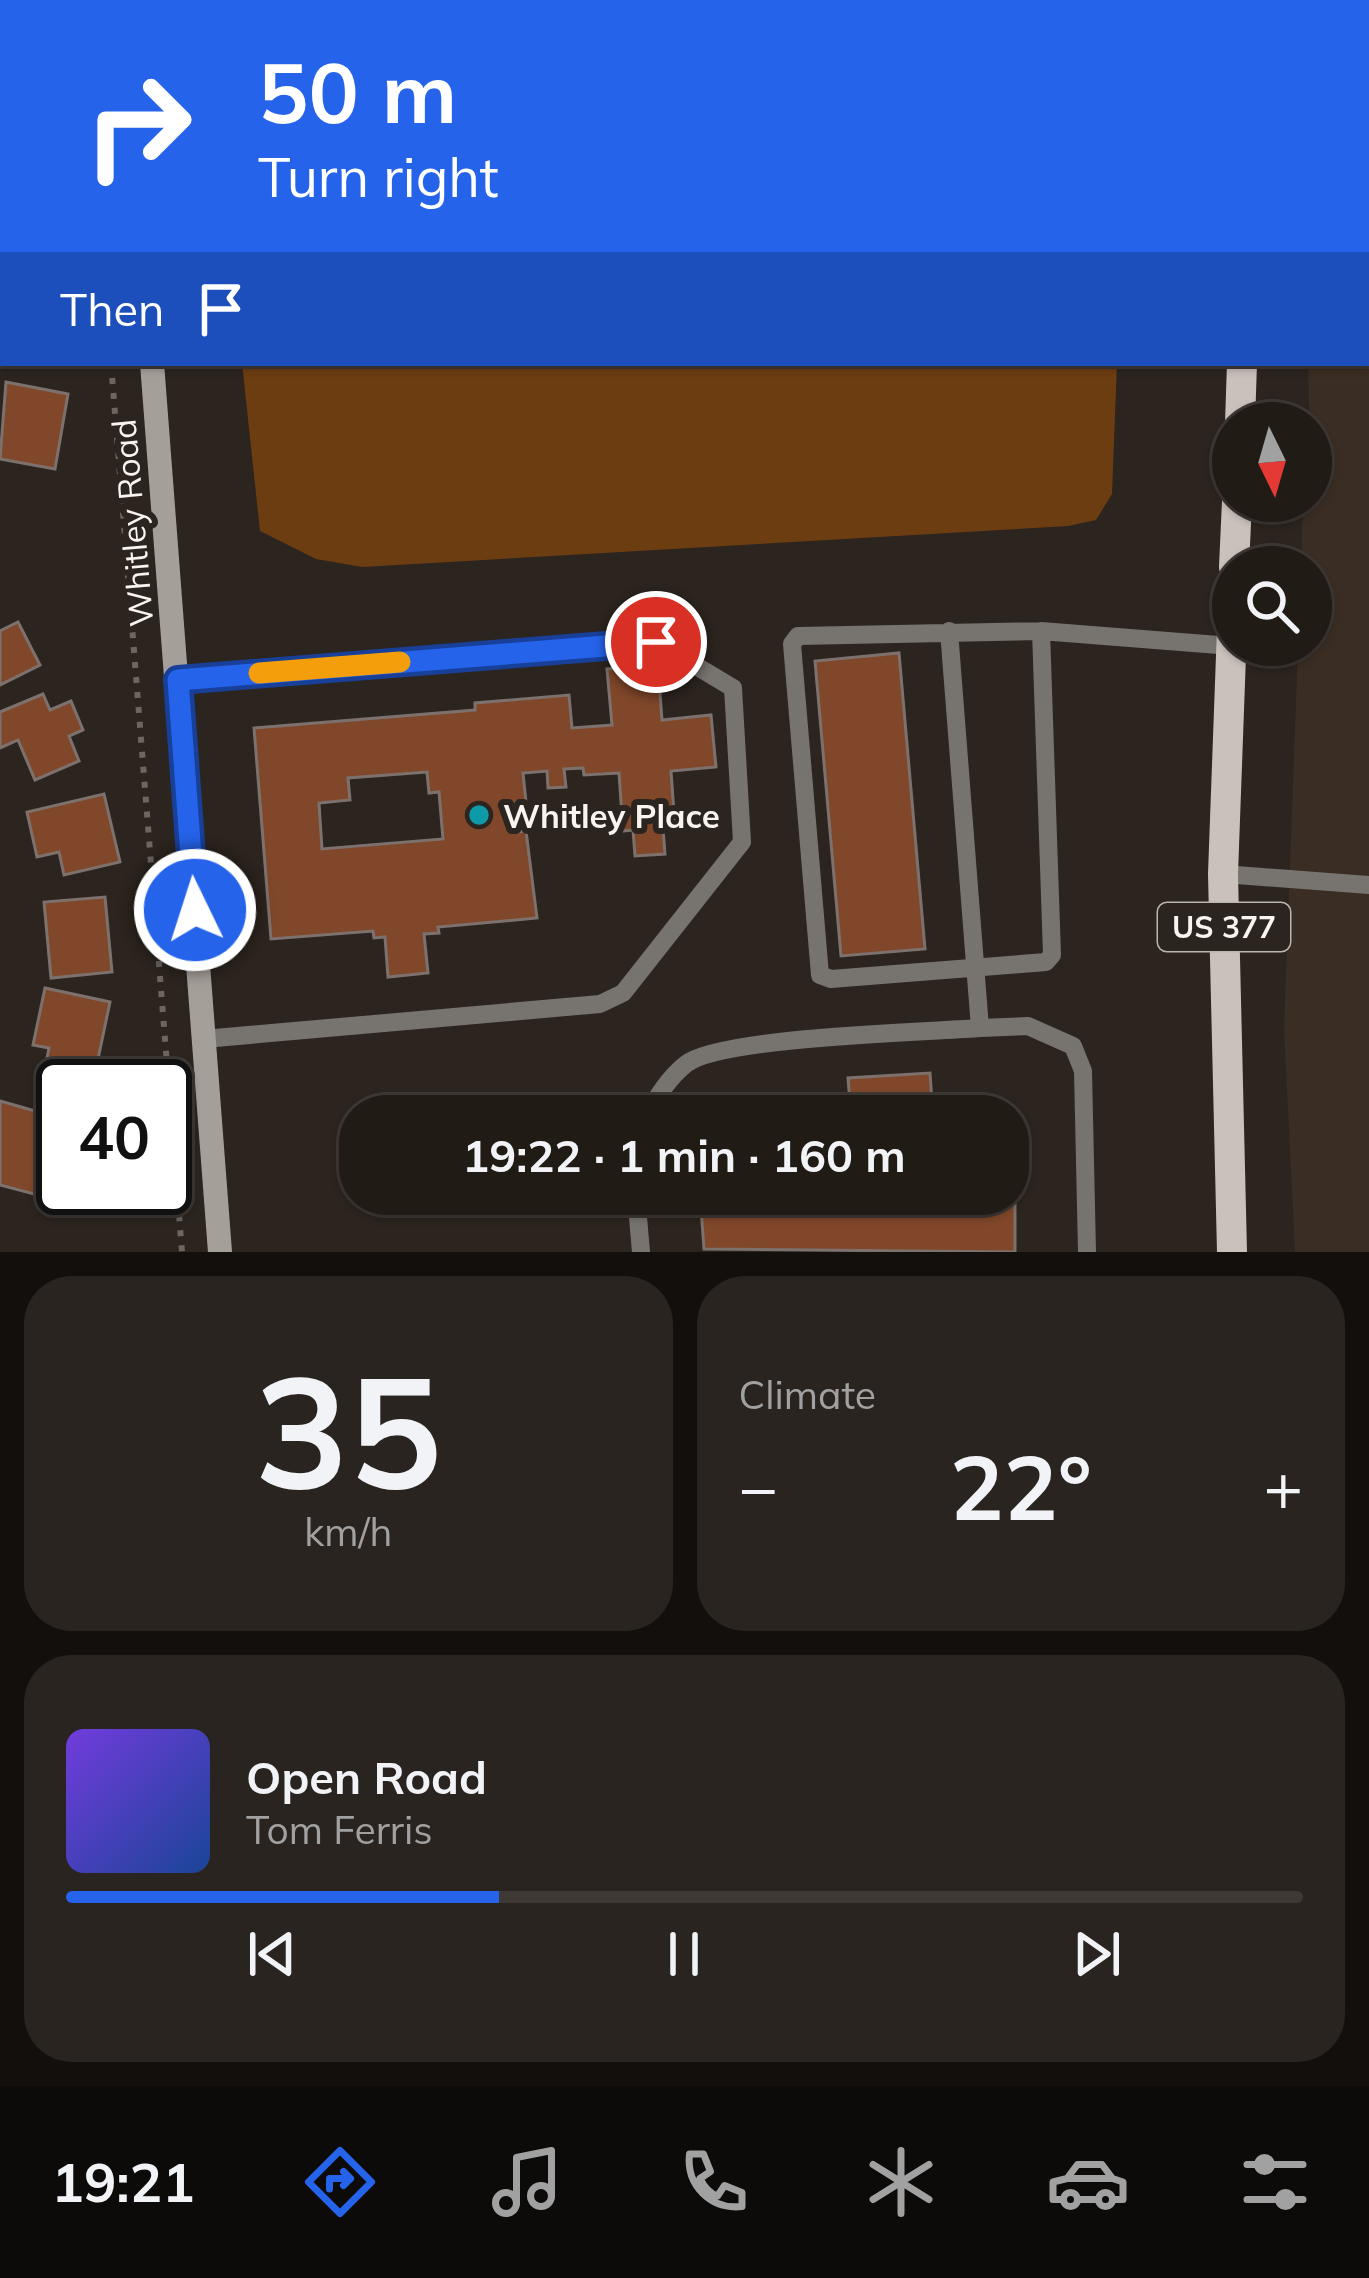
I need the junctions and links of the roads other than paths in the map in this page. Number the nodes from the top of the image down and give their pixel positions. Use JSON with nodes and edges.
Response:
{"nodes":[{"id":1,"x":152,"y":366,"type":"edge"},
{"id":2,"x":1242,"y":366,"type":"edge"},
{"id":3,"x":1241,"y":402,"type":"edge"},
{"id":4,"x":949,"y":631,"type":"junction"},
{"id":5,"x":1042,"y":631,"type":"junction"},
{"id":6,"x":1212,"y":644,"type":"edge"},
{"id":7,"x":1230,"y":666,"type":"edge"},
{"id":8,"x":178,"y":680,"type":"junction"},
{"id":9,"x":1223,"y":874,"type":"junction"},
{"id":10,"x":1369,"y":885,"type":"edge"},
{"id":11,"x":977,"y":968,"type":"junction"},
{"id":12,"x":980,"y":1028,"type":"junction"},
{"id":13,"x":204,"y":1039,"type":"junction"},
{"id":14,"x":660,"y":1095,"type":"edge"},
{"id":15,"x":638,"y":1215,"type":"edge"},
{"id":16,"x":220,"y":1252,"type":"edge"},
{"id":17,"x":641,"y":1252,"type":"edge"},
{"id":18,"x":1087,"y":1252,"type":"edge"},
{"id":19,"x":1232,"y":1252,"type":"edge"}],
"edges":[{"from":1,"to":8,"type":"street","name":"Whitley Road"},
{"from":2,"to":3,"type":"main road"},
{"from":4,"to":5,"type":"lane"},
{"from":4,"to":11,"type":"lane"},
{"from":4,"to":11,"type":"lane"},
{"from":5,"to":6,"type":"lane"},
{"from":5,"to":11,"type":"lane"},
{"from":7,"to":9,"type":"main road","number":"US 377"},
{"from":8,"to":13,"type":"street","name":"Whitley Road"},
{"from":8,"to":13,"type":"lane"},
{"from":9,"to":10,"type":"lane"},
{"from":9,"to":19,"type":"main road","number":"US 377"},
{"from":11,"to":12,"type":"lane"},
{"from":12,"to":14,"type":"lane"},
{"from":12,"to":18,"type":"lane"},
{"from":13,"to":16,"type":"street","name":"Whitley Road"},
{"from":15,"to":17,"type":"lane"}]}
